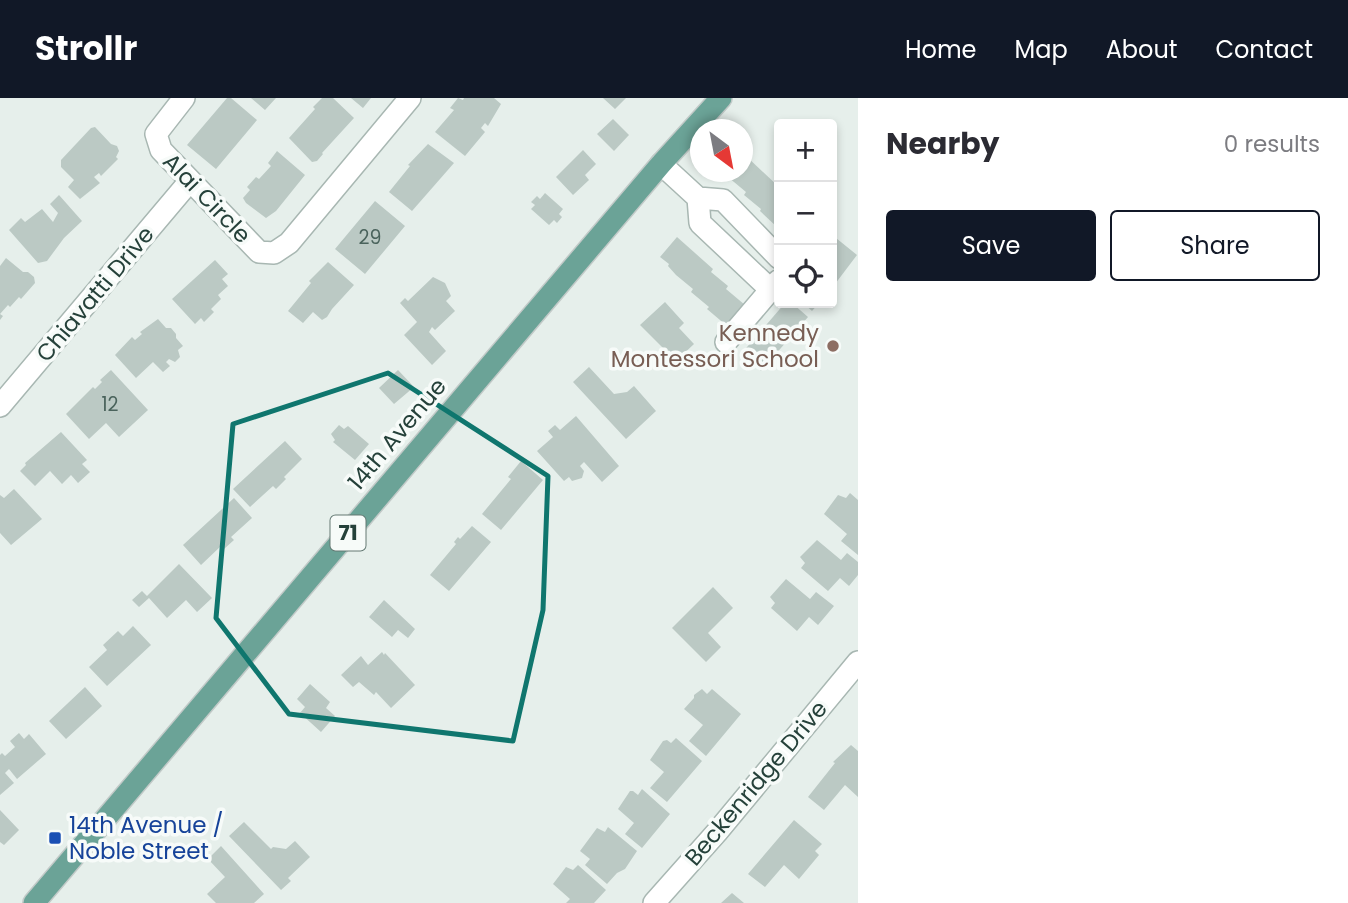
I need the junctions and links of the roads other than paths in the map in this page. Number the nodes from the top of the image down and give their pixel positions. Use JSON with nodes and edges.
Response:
{"nodes":[{"id":1,"x":184,"y":98,"type":"edge"},
{"id":2,"x":410,"y":98,"type":"edge"},
{"id":3,"x":721,"y":98,"type":"edge"},
{"id":4,"x":661,"y":164,"type":"junction"},
{"id":5,"x":190,"y":182,"type":"junction"},
{"id":6,"x":698,"y":198,"type":"junction"},
{"id":7,"x":774,"y":253,"type":"edge"},
{"id":8,"x":774,"y":284,"type":"edge"},
{"id":9,"x":774,"y":286,"type":"edge"},
{"id":10,"x":726,"y":342,"type":"dead end"},
{"id":11,"x":0,"y":406,"type":"edge"},
{"id":12,"x":858,"y":662,"type":"edge"},
{"id":13,"x":34,"y":903,"type":"edge"},
{"id":14,"x":654,"y":903,"type":"edge"}],
"edges":[{"from":1,"to":5,"type":"street","name":"Alai Circle"},
{"from":2,"to":5,"type":"street","name":"Alai Circle"},
{"from":3,"to":4,"type":"main road","name":"14th Avenue","number":"71"},
{"from":4,"to":6,"type":"street"},
{"from":4,"to":13,"type":"main road","name":"14th Avenue","number":"71"},
{"from":5,"to":11,"type":"street","name":"Chiavatti Drive"},
{"from":6,"to":7,"type":"street"},
{"from":6,"to":8,"type":"street"},
{"from":9,"to":10,"type":"street"},
{"from":12,"to":14,"type":"street","name":"Beckenridge Drive"}]}
